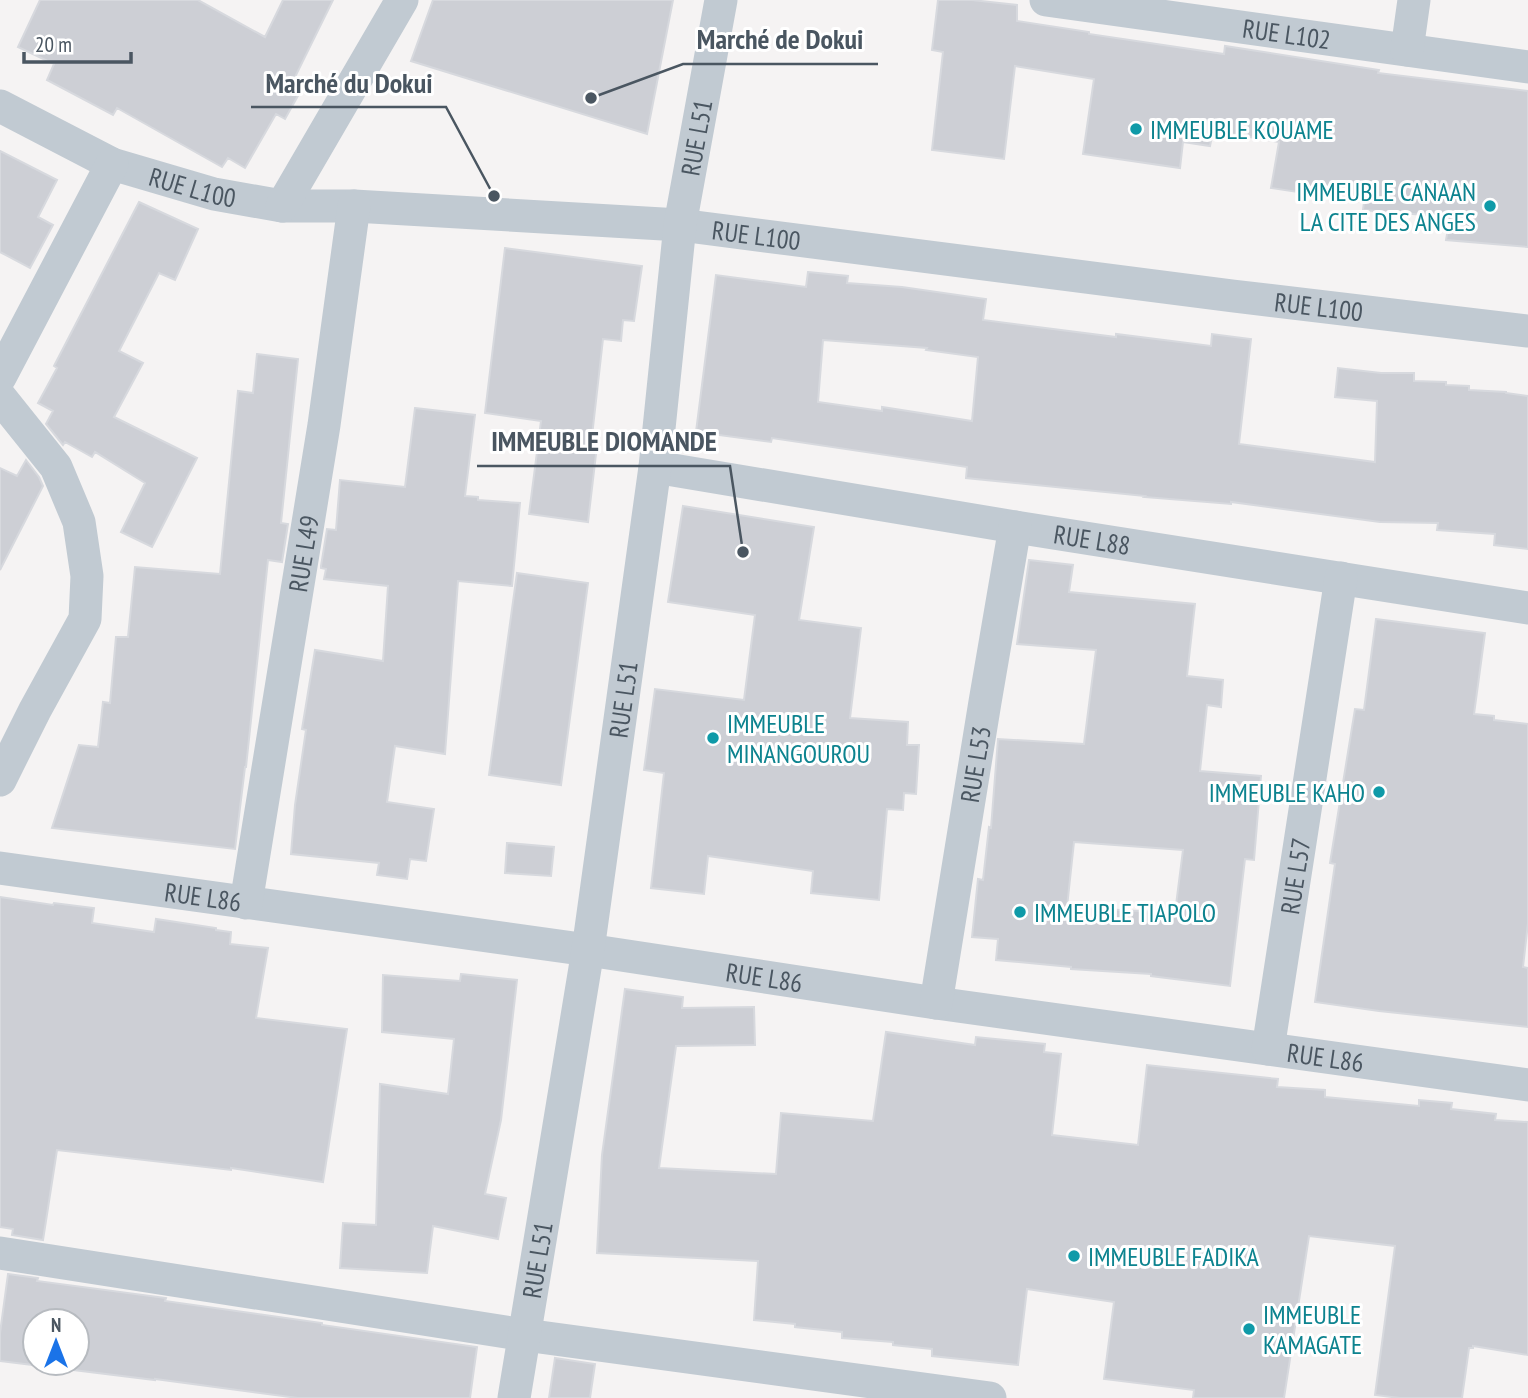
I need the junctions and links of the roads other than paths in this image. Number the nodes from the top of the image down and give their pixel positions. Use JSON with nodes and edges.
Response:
{"nodes":[{"id":1,"x":402,"y":0,"type":"edge"},
{"id":2,"x":721,"y":0,"type":"edge"},
{"id":3,"x":1414,"y":0,"type":"edge"},
{"id":4,"x":1061,"y":1,"type":"edge"},
{"id":5,"x":1407,"y":50,"type":"junction"},
{"id":6,"x":1528,"y":68,"type":"edge"},
{"id":7,"x":0,"y":106,"type":"edge"},
{"id":8,"x":112,"y":164,"type":"junction"},
{"id":9,"x":282,"y":206,"type":"junction"},
{"id":10,"x":354,"y":206,"type":"junction"},
{"id":11,"x":680,"y":225,"type":"junction"},
{"id":12,"x":1528,"y":331,"type":"edge"},
{"id":13,"x":0,"y":377,"type":"edge"},
{"id":14,"x":0,"y":397,"type":"edge"},
{"id":15,"x":655,"y":467,"type":"junction"},
{"id":16,"x":1015,"y":527,"type":"junction"},
{"id":17,"x":1341,"y":578,"type":"junction"},
{"id":18,"x":1528,"y":608,"type":"edge"},
{"id":19,"x":0,"y":780,"type":"edge"},
{"id":20,"x":0,"y":868,"type":"edge"},
{"id":21,"x":247,"y":903,"type":"junction"},
{"id":22,"x":588,"y":950,"type":"junction"},
{"id":23,"x":936,"y":1003,"type":"junction"},
{"id":24,"x":1268,"y":1049,"type":"junction"},
{"id":25,"x":1528,"y":1085,"type":"edge"},
{"id":26,"x":0,"y":1254,"type":"edge"},
{"id":27,"x":525,"y":1335,"type":"junction"},
{"id":28,"x":514,"y":1398,"type":"edge"},
{"id":29,"x":990,"y":1398,"type":"edge"}],
"edges":[{"from":1,"to":9,"type":"street"},
{"from":2,"to":11,"type":"street","name":"RUE L51"},
{"from":3,"to":5,"type":"street"},
{"from":4,"to":5,"type":"street","name":"RUE L102"},
{"from":5,"to":6,"type":"street","name":"RUE L102"},
{"from":7,"to":8,"type":"street","name":"RUE L100"},
{"from":8,"to":9,"type":"street","name":"RUE L100"},
{"from":8,"to":13,"type":"street"},
{"from":9,"to":10,"type":"street","name":"RUE L100"},
{"from":10,"to":11,"type":"street","name":"RUE L100"},
{"from":10,"to":21,"type":"street","name":"RUE L49"},
{"from":11,"to":12,"type":"street","name":"RUE L100"},
{"from":11,"to":15,"type":"street","name":"RUE L51"},
{"from":14,"to":19,"type":"street"},
{"from":15,"to":16,"type":"street","name":"RUE L88"},
{"from":15,"to":22,"type":"street","name":"RUE L51"},
{"from":16,"to":17,"type":"street","name":"RUE L88"},
{"from":16,"to":23,"type":"street","name":"RUE L53"},
{"from":17,"to":18,"type":"street","name":"RUE L88"},
{"from":17,"to":24,"type":"street","name":"RUE L57"},
{"from":20,"to":21,"type":"street","name":"RUE L86"},
{"from":21,"to":22,"type":"street","name":"RUE L86"},
{"from":22,"to":23,"type":"street","name":"RUE L86"},
{"from":22,"to":27,"type":"street","name":"RUE L51"},
{"from":23,"to":24,"type":"street","name":"RUE L86"},
{"from":24,"to":25,"type":"street","name":"RUE L86"},
{"from":26,"to":27,"type":"street"},
{"from":27,"to":28,"type":"street","name":"RUE L51"},
{"from":27,"to":29,"type":"street"}]}
